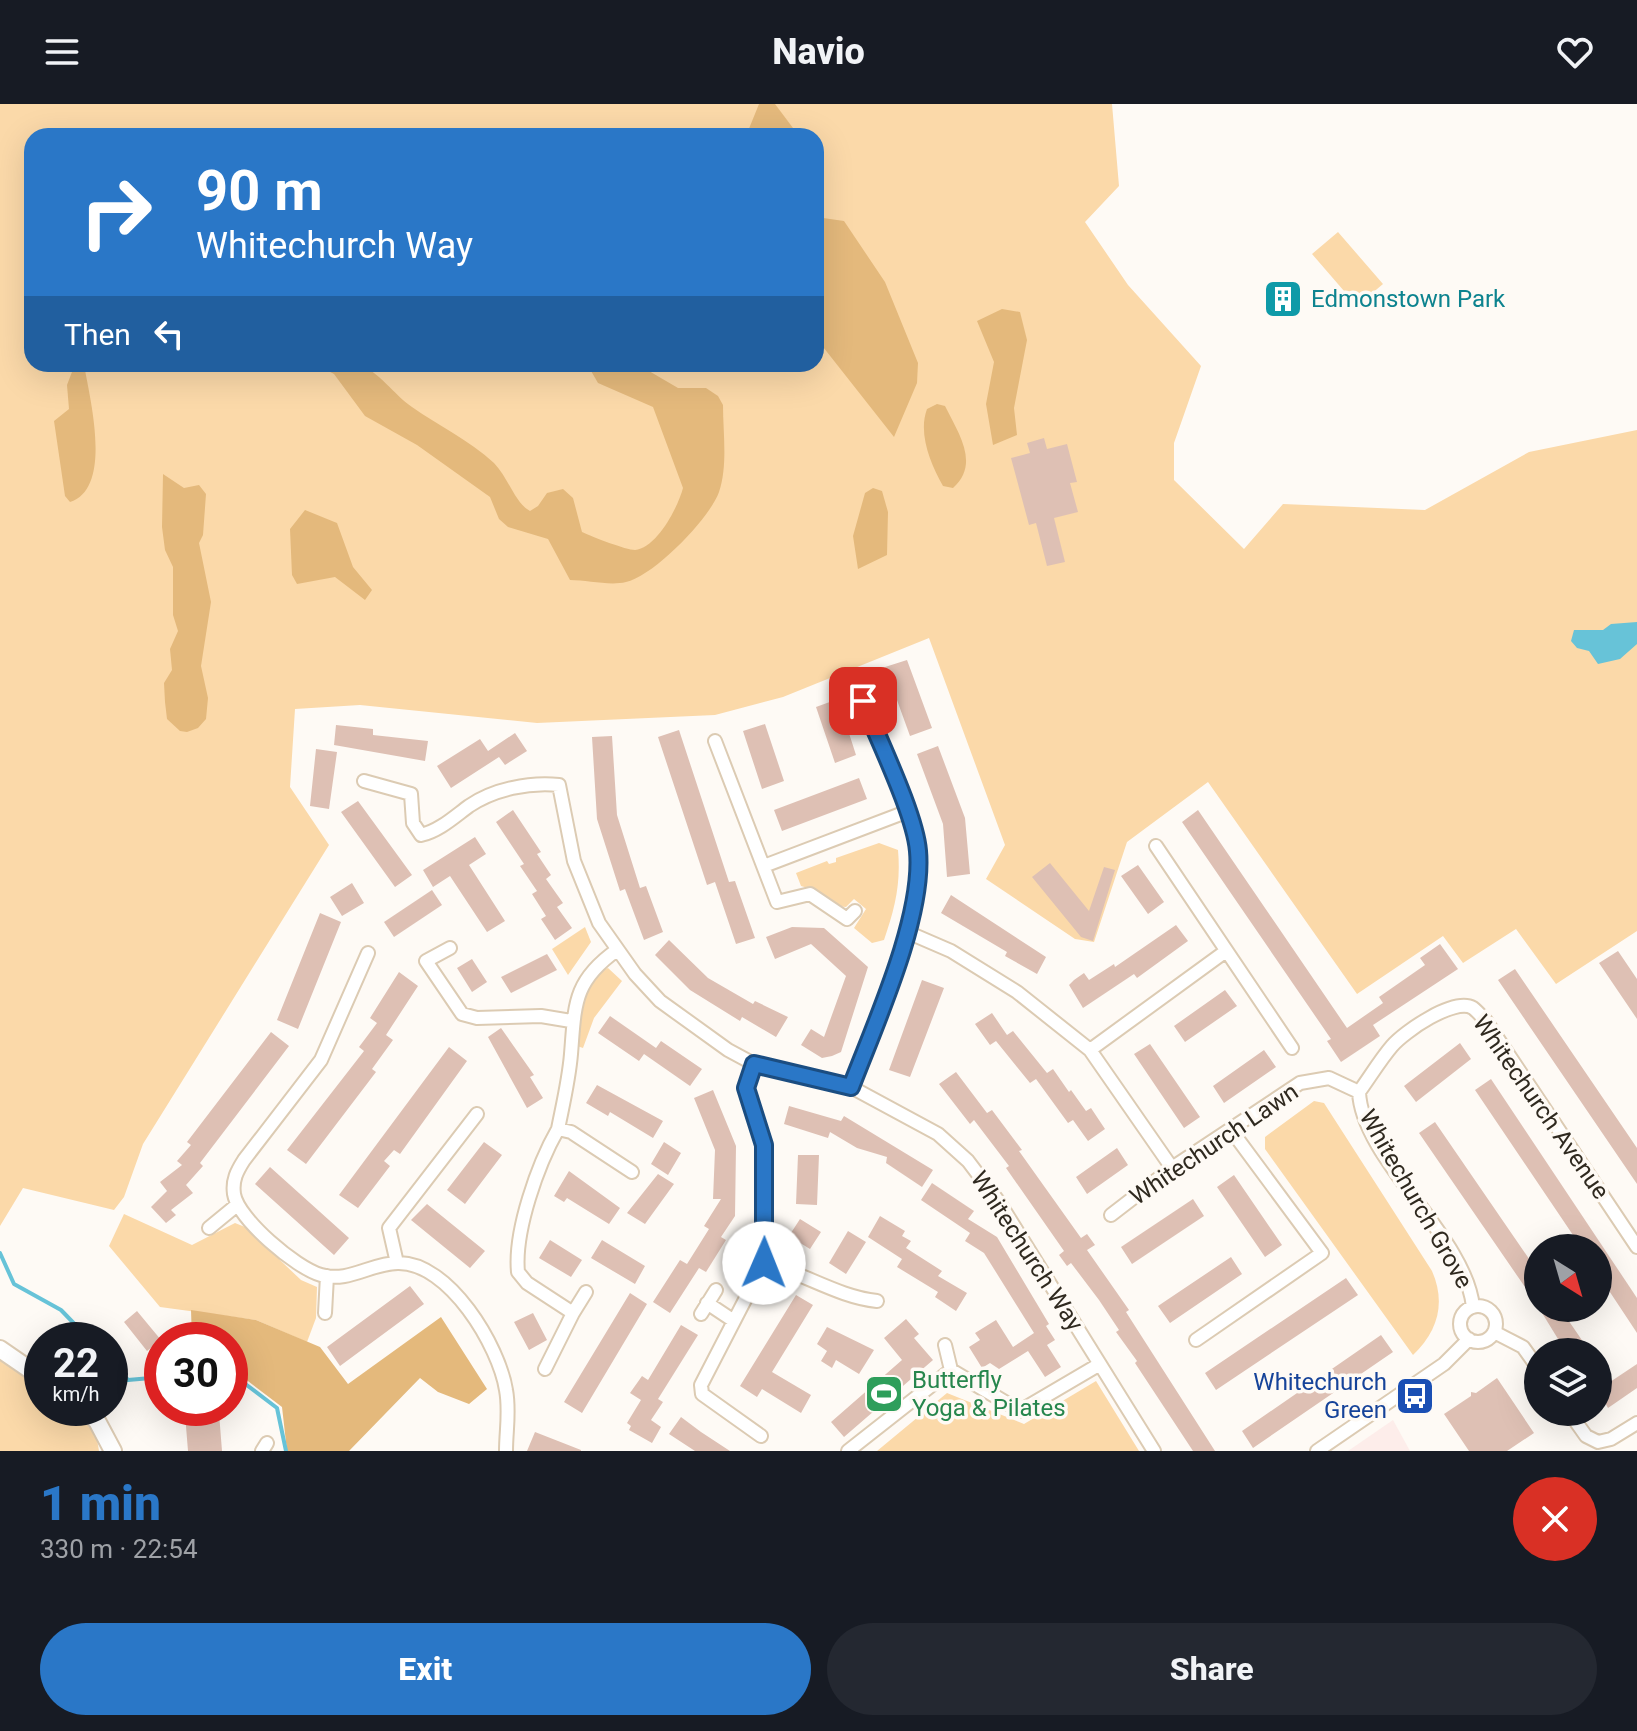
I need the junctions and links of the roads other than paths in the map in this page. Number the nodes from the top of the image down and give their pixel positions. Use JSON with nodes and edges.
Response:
{"nodes":[{"id":1,"x":863,"y":700,"type":"dead end"},
{"id":2,"x":715,"y":741,"type":"dead end"},
{"id":3,"x":364,"y":781,"type":"dead end"},
{"id":4,"x":906,"y":812,"type":"junction"},
{"id":5,"x":1156,"y":846,"type":"dead end"},
{"id":6,"x":764,"y":866,"type":"junction"},
{"id":7,"x":855,"y":911,"type":"dead end"},
{"id":8,"x":907,"y":932,"type":"junction"},
{"id":9,"x":450,"y":948,"type":"dead end"},
{"id":10,"x":617,"y":950,"type":"junction"},
{"id":11,"x":1226,"y":951,"type":"junction"},
{"id":12,"x":368,"y":953,"type":"dead end"},
{"id":13,"x":571,"y":1021,"type":"junction"},
{"id":14,"x":1292,"y":1048,"type":"dead end"},
{"id":15,"x":1090,"y":1050,"type":"junction"},
{"id":16,"x":754,"y":1064,"type":"junction"},
{"id":17,"x":851,"y":1087,"type":"junction"},
{"id":18,"x":1359,"y":1092,"type":"junction"},
{"id":19,"x":477,"y":1114,"type":"dead end"},
{"id":20,"x":558,"y":1129,"type":"junction"},
{"id":21,"x":1231,"y":1130,"type":"junction"},
{"id":22,"x":1172,"y":1168,"type":"junction"},
{"id":23,"x":632,"y":1172,"type":"dead end"},
{"id":24,"x":237,"y":1205,"type":"junction"},
{"id":25,"x":1111,"y":1215,"type":"dead end"},
{"id":26,"x":209,"y":1228,"type":"dead end"},
{"id":27,"x":1637,"y":1247,"type":"edge"},
{"id":28,"x":397,"y":1263,"type":"junction"},
{"id":29,"x":764,"y":1263,"type":"junction"},
{"id":30,"x":327,"y":1276,"type":"junction"},
{"id":31,"x":716,"y":1290,"type":"dead end"},
{"id":32,"x":586,"y":1292,"type":"dead end"},
{"id":33,"x":877,"y":1301,"type":"dead end"},
{"id":34,"x":1473,"y":1307,"type":"junction"},
{"id":35,"x":325,"y":1313,"type":"dead end"},
{"id":36,"x":573,"y":1313,"type":"junction"},
{"id":37,"x":734,"y":1321,"type":"junction"},
{"id":38,"x":1494,"y":1332,"type":"junction"},
{"id":39,"x":1469,"y":1339,"type":"junction"},
{"id":40,"x":1196,"y":1340,"type":"dead end"},
{"id":41,"x":945,"y":1345,"type":"dead end"},
{"id":42,"x":1524,"y":1348,"type":"edge"},
{"id":43,"x":0,"y":1349,"type":"edge"},
{"id":44,"x":1100,"y":1364,"type":"junction"},
{"id":45,"x":24,"y":1366,"type":"edge"},
{"id":46,"x":545,"y":1369,"type":"dead end"},
{"id":47,"x":951,"y":1370,"type":"junction"},
{"id":48,"x":1637,"y":1423,"type":"edge"},
{"id":49,"x":100,"y":1426,"type":"edge"},
{"id":50,"x":1579,"y":1426,"type":"edge"},
{"id":51,"x":761,"y":1436,"type":"dead end"},
{"id":52,"x":113,"y":1451,"type":"edge"},
{"id":53,"x":506,"y":1451,"type":"edge"},
{"id":54,"x":848,"y":1451,"type":"edge"},
{"id":55,"x":1154,"y":1451,"type":"edge"},
{"id":56,"x":1317,"y":1451,"type":"edge"}],
"edges":[{"from":1,"to":4,"type":"street"},
{"from":2,"to":6,"type":"street"},
{"from":3,"to":10,"type":"street","name":"Whitechurch Way"},
{"from":4,"to":6,"type":"street"},
{"from":4,"to":8,"type":"street"},
{"from":5,"to":11,"type":"street"},
{"from":6,"to":7,"type":"street"},
{"from":8,"to":15,"type":"street"},
{"from":8,"to":17,"type":"street"},
{"from":9,"to":13,"type":"street"},
{"from":10,"to":13,"type":"street"},
{"from":10,"to":16,"type":"street","name":"Whitechurch Way"},
{"from":11,"to":14,"type":"street"},
{"from":11,"to":15,"type":"street"},
{"from":12,"to":24,"type":"street"},
{"from":13,"to":20,"type":"street"},
{"from":15,"to":22,"type":"street"},
{"from":16,"to":17,"type":"street","name":"Whitechurch Way"},
{"from":16,"to":29,"type":"street"},
{"from":17,"to":44,"type":"street","name":"Whitechurch Way"},
{"from":18,"to":21,"type":"street","name":"Whitechurch Lawn"},
{"from":18,"to":27,"type":"street","name":"Whitechurch Avenue"},
{"from":18,"to":34,"type":"street","name":"Whitechurch Grove"},
{"from":19,"to":28,"type":"street"},
{"from":20,"to":23,"type":"street"},
{"from":20,"to":36,"type":"street"},
{"from":21,"to":22,"type":"street","name":"Whitechurch Lawn"},
{"from":21,"to":40,"type":"street"},
{"from":22,"to":25,"type":"street","name":"Whitechurch Lawn"},
{"from":24,"to":26,"type":"street"},
{"from":24,"to":30,"type":"street"},
{"from":28,"to":30,"type":"street"},
{"from":28,"to":53,"type":"street"},
{"from":29,"to":33,"type":"street"},
{"from":29,"to":37,"type":"street"},
{"from":30,"to":35,"type":"street"},
{"from":31,"to":37,"type":"street"},
{"from":32,"to":36,"type":"street"},
{"from":34,"to":38,"type":"street"},
{"from":34,"to":39,"type":"street"},
{"from":36,"to":46,"type":"street"},
{"from":37,"to":51,"type":"street"},
{"from":38,"to":39,"type":"street"},
{"from":38,"to":42,"type":"street"},
{"from":39,"to":56,"type":"street"},
{"from":41,"to":47,"type":"street"},
{"from":43,"to":45,"type":"street"},
{"from":44,"to":47,"type":"street"},
{"from":44,"to":55,"type":"street","name":"Whitechurch Way"},
{"from":47,"to":54,"type":"street"},
{"from":48,"to":50,"type":"street"},
{"from":49,"to":52,"type":"street"}]}
